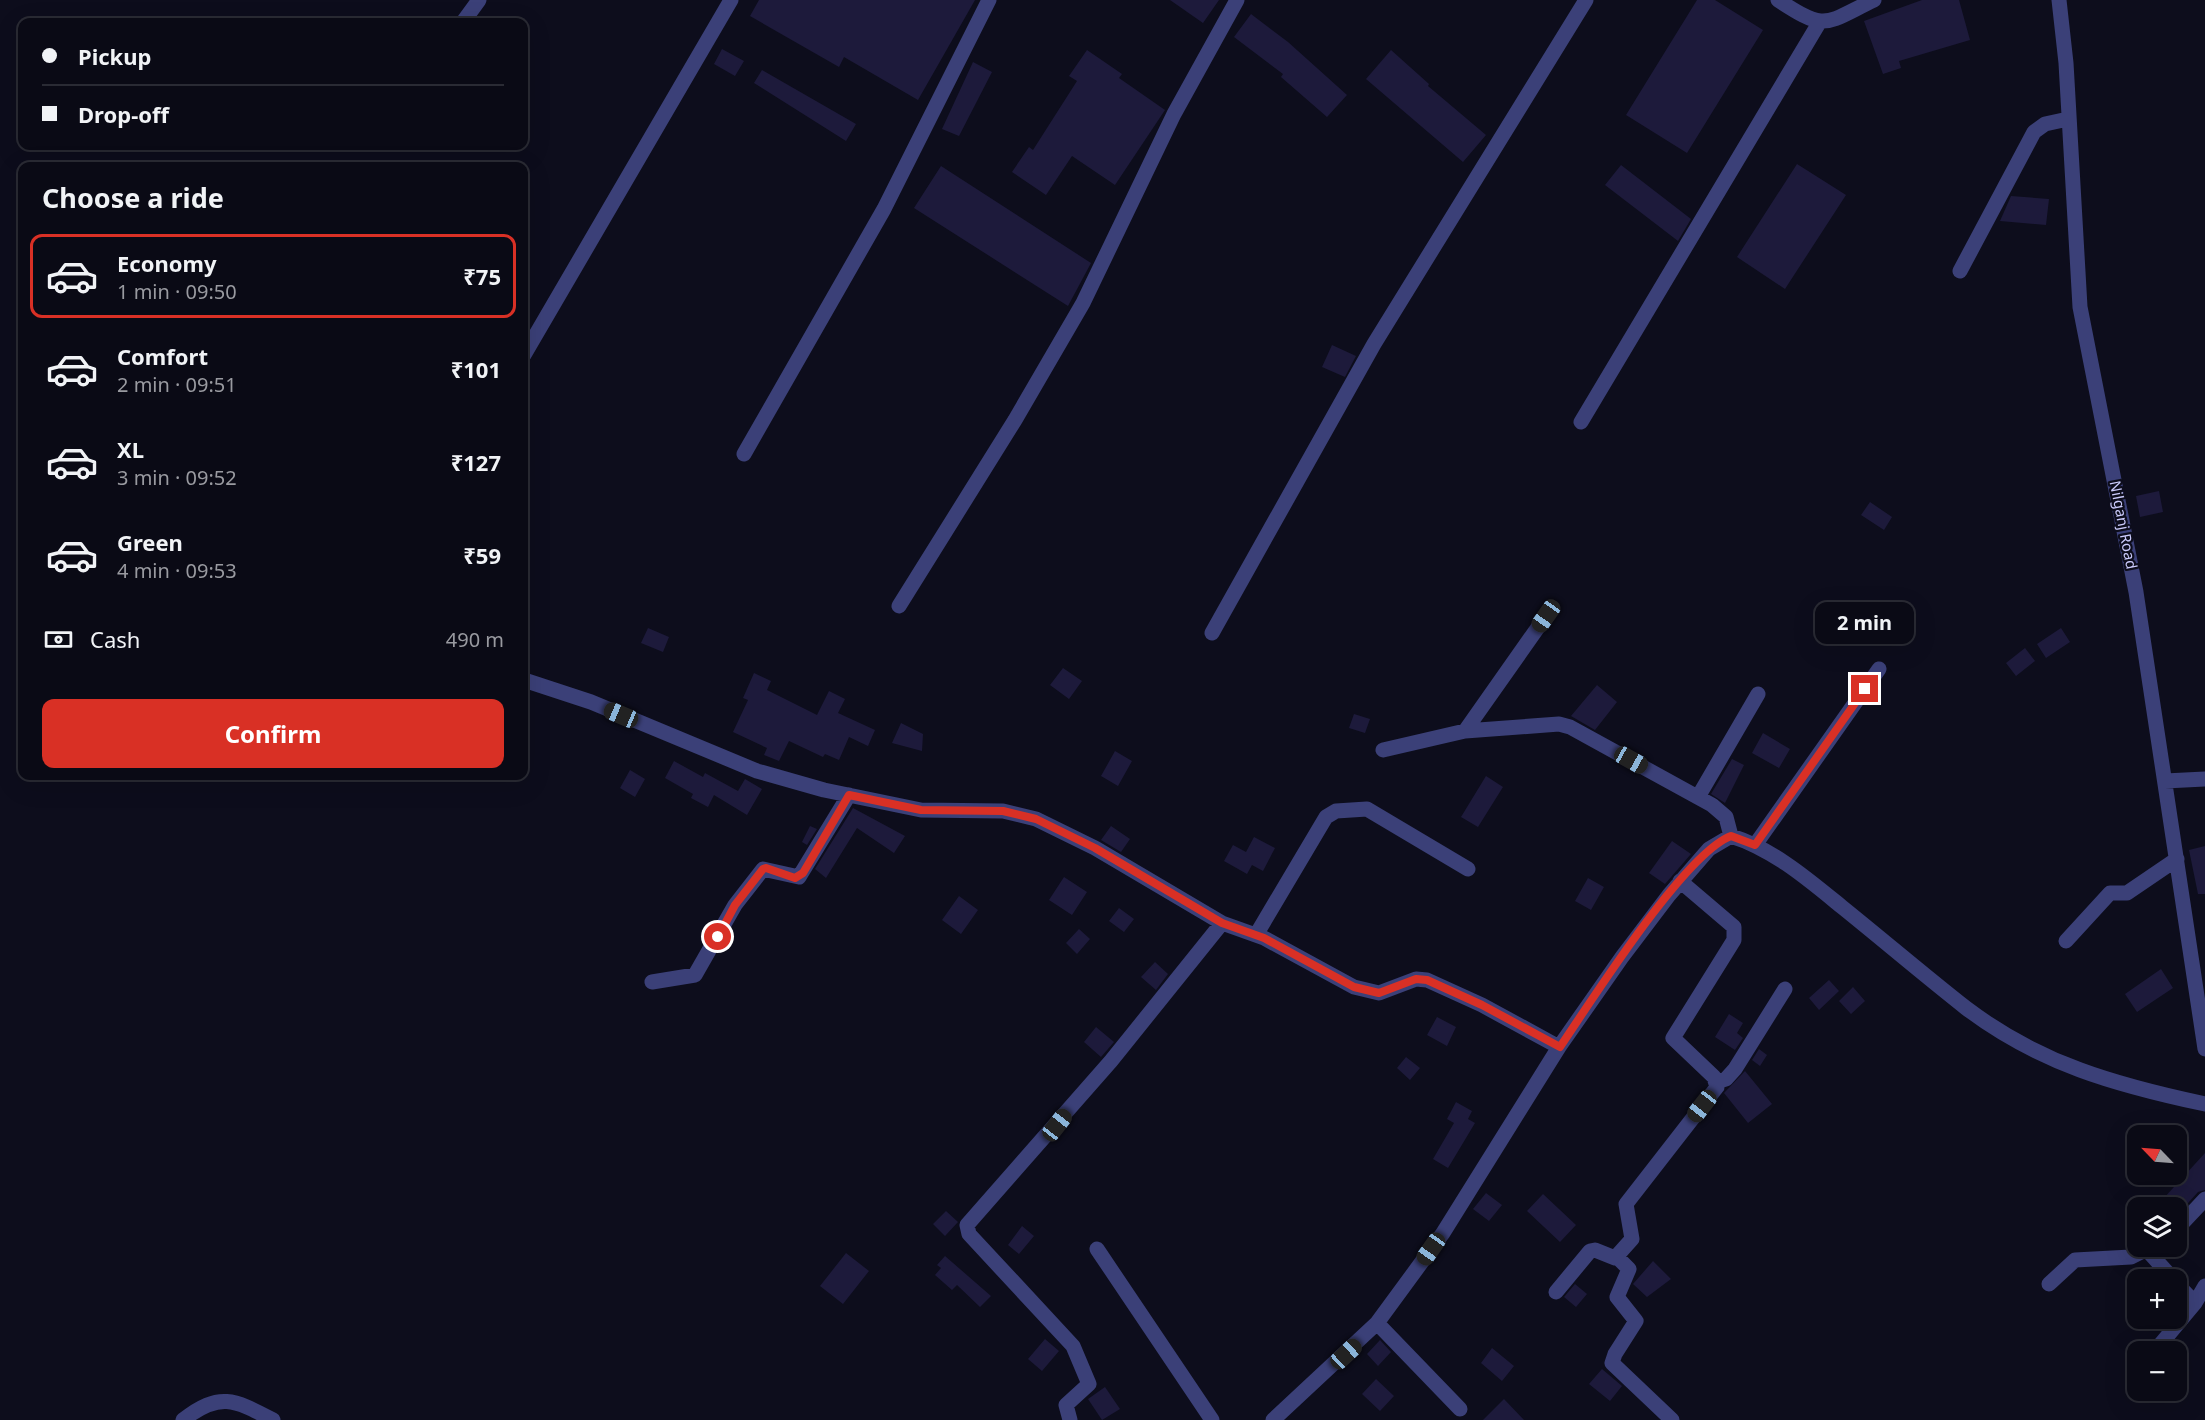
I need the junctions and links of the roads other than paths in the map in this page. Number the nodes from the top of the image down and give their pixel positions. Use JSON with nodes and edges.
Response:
{"nodes":[{"id":1,"x":479,"y":0,"type":"edge"},
{"id":2,"x":732,"y":0,"type":"edge"},
{"id":3,"x":989,"y":0,"type":"edge"},
{"id":4,"x":1238,"y":0,"type":"edge"},
{"id":5,"x":1586,"y":0,"type":"edge"},
{"id":6,"x":1778,"y":0,"type":"edge"},
{"id":7,"x":1874,"y":0,"type":"edge"},
{"id":8,"x":2059,"y":0,"type":"edge"},
{"id":9,"x":466,"y":18,"type":"edge"},
{"id":10,"x":1820,"y":23,"type":"junction"},
{"id":11,"x":2068,"y":119,"type":"junction"},
{"id":12,"x":1960,"y":271,"type":"dead end"},
{"id":13,"x":528,"y":348,"type":"edge"},
{"id":14,"x":1581,"y":422,"type":"dead end"},
{"id":15,"x":744,"y":454,"type":"dead end"},
{"id":16,"x":899,"y":606,"type":"dead end"},
{"id":17,"x":1546,"y":616,"type":"dead end"},
{"id":18,"x":1212,"y":633,"type":"dead end"},
{"id":19,"x":1879,"y":669,"type":"dead end"},
{"id":20,"x":528,"y":681,"type":"edge"},
{"id":21,"x":1758,"y":694,"type":"dead end"},
{"id":22,"x":1465,"y":731,"type":"junction"},
{"id":23,"x":1383,"y":750,"type":"dead end"},
{"id":24,"x":2205,"y":779,"type":"edge"},
{"id":25,"x":2165,"y":781,"type":"junction"},
{"id":26,"x":849,"y":795,"type":"junction"},
{"id":27,"x":1698,"y":797,"type":"junction"},
{"id":28,"x":1731,"y":836,"type":"junction"},
{"id":29,"x":1755,"y":845,"type":"junction"},
{"id":30,"x":2177,"y":859,"type":"junction"},
{"id":31,"x":1468,"y":869,"type":"dead end"},
{"id":32,"x":1680,"y":881,"type":"junction"},
{"id":33,"x":1222,"y":923,"type":"junction"},
{"id":34,"x":1256,"y":935,"type":"junction"},
{"id":35,"x":2066,"y":941,"type":"dead end"},
{"id":36,"x":652,"y":982,"type":"dead end"},
{"id":37,"x":1785,"y":989,"type":"dead end"},
{"id":38,"x":1560,"y":1047,"type":"junction"},
{"id":39,"x":2205,"y":1048,"type":"edge"},
{"id":40,"x":1717,"y":1082,"type":"junction"},
{"id":41,"x":2205,"y":1104,"type":"edge"},
{"id":42,"x":2205,"y":1199,"type":"edge"},
{"id":43,"x":2187,"y":1218,"type":"edge"},
{"id":44,"x":1097,"y":1249,"type":"dead end"},
{"id":45,"x":1617,"y":1257,"type":"junction"},
{"id":46,"x":2131,"y":1257,"type":"edge"},
{"id":47,"x":2157,"y":1257,"type":"edge"},
{"id":48,"x":2166,"y":1269,"type":"edge"},
{"id":49,"x":2049,"y":1284,"type":"dead end"},
{"id":50,"x":2205,"y":1286,"type":"edge"},
{"id":51,"x":1556,"y":1292,"type":"dead end"},
{"id":52,"x":2187,"y":1294,"type":"edge"},
{"id":53,"x":2195,"y":1303,"type":"junction"},
{"id":54,"x":1377,"y":1323,"type":"junction"},
{"id":55,"x":2163,"y":1341,"type":"edge"},
{"id":56,"x":1460,"y":1409,"type":"dead end"},
{"id":57,"x":183,"y":1420,"type":"edge"},
{"id":58,"x":273,"y":1420,"type":"edge"},
{"id":59,"x":1070,"y":1420,"type":"edge"},
{"id":60,"x":1212,"y":1420,"type":"edge"},
{"id":61,"x":1273,"y":1420,"type":"edge"},
{"id":62,"x":1672,"y":1420,"type":"edge"}],
"edges":[{"from":1,"to":9,"type":"street"},
{"from":2,"to":13,"type":"street"},
{"from":3,"to":15,"type":"street"},
{"from":4,"to":16,"type":"street"},
{"from":5,"to":18,"type":"street"},
{"from":6,"to":10,"type":"street"},
{"from":7,"to":10,"type":"street"},
{"from":8,"to":11,"type":"street","name":"Nilganj Road"},
{"from":10,"to":14,"type":"street"},
{"from":11,"to":12,"type":"street"},
{"from":11,"to":25,"type":"street","name":"Nilganj Road"},
{"from":17,"to":22,"type":"street"},
{"from":19,"to":29,"type":"street"},
{"from":20,"to":26,"type":"street"},
{"from":21,"to":27,"type":"street"},
{"from":22,"to":23,"type":"street"},
{"from":22,"to":27,"type":"street"},
{"from":24,"to":25,"type":"street"},
{"from":25,"to":30,"type":"street","name":"Nilganj Road"},
{"from":26,"to":33,"type":"street"},
{"from":26,"to":36,"type":"street"},
{"from":27,"to":28,"type":"street"},
{"from":28,"to":29,"type":"street"},
{"from":28,"to":32,"type":"street"},
{"from":29,"to":41,"type":"street"},
{"from":30,"to":35,"type":"street"},
{"from":30,"to":39,"type":"street","name":"Nilganj Road"},
{"from":31,"to":34,"type":"street"},
{"from":32,"to":38,"type":"street"},
{"from":32,"to":40,"type":"street"},
{"from":33,"to":34,"type":"street"},
{"from":33,"to":59,"type":"street"},
{"from":34,"to":38,"type":"street"},
{"from":37,"to":40,"type":"street"},
{"from":38,"to":54,"type":"street"},
{"from":40,"to":45,"type":"street"},
{"from":42,"to":43,"type":"street"},
{"from":44,"to":60,"type":"street"},
{"from":45,"to":51,"type":"street"},
{"from":45,"to":62,"type":"street"},
{"from":46,"to":49,"type":"street"},
{"from":47,"to":48,"type":"street"},
{"from":50,"to":53,"type":"street"},
{"from":52,"to":53,"type":"street"},
{"from":53,"to":55,"type":"street"},
{"from":54,"to":56,"type":"street"},
{"from":54,"to":61,"type":"street"},
{"from":57,"to":58,"type":"street"}]}
